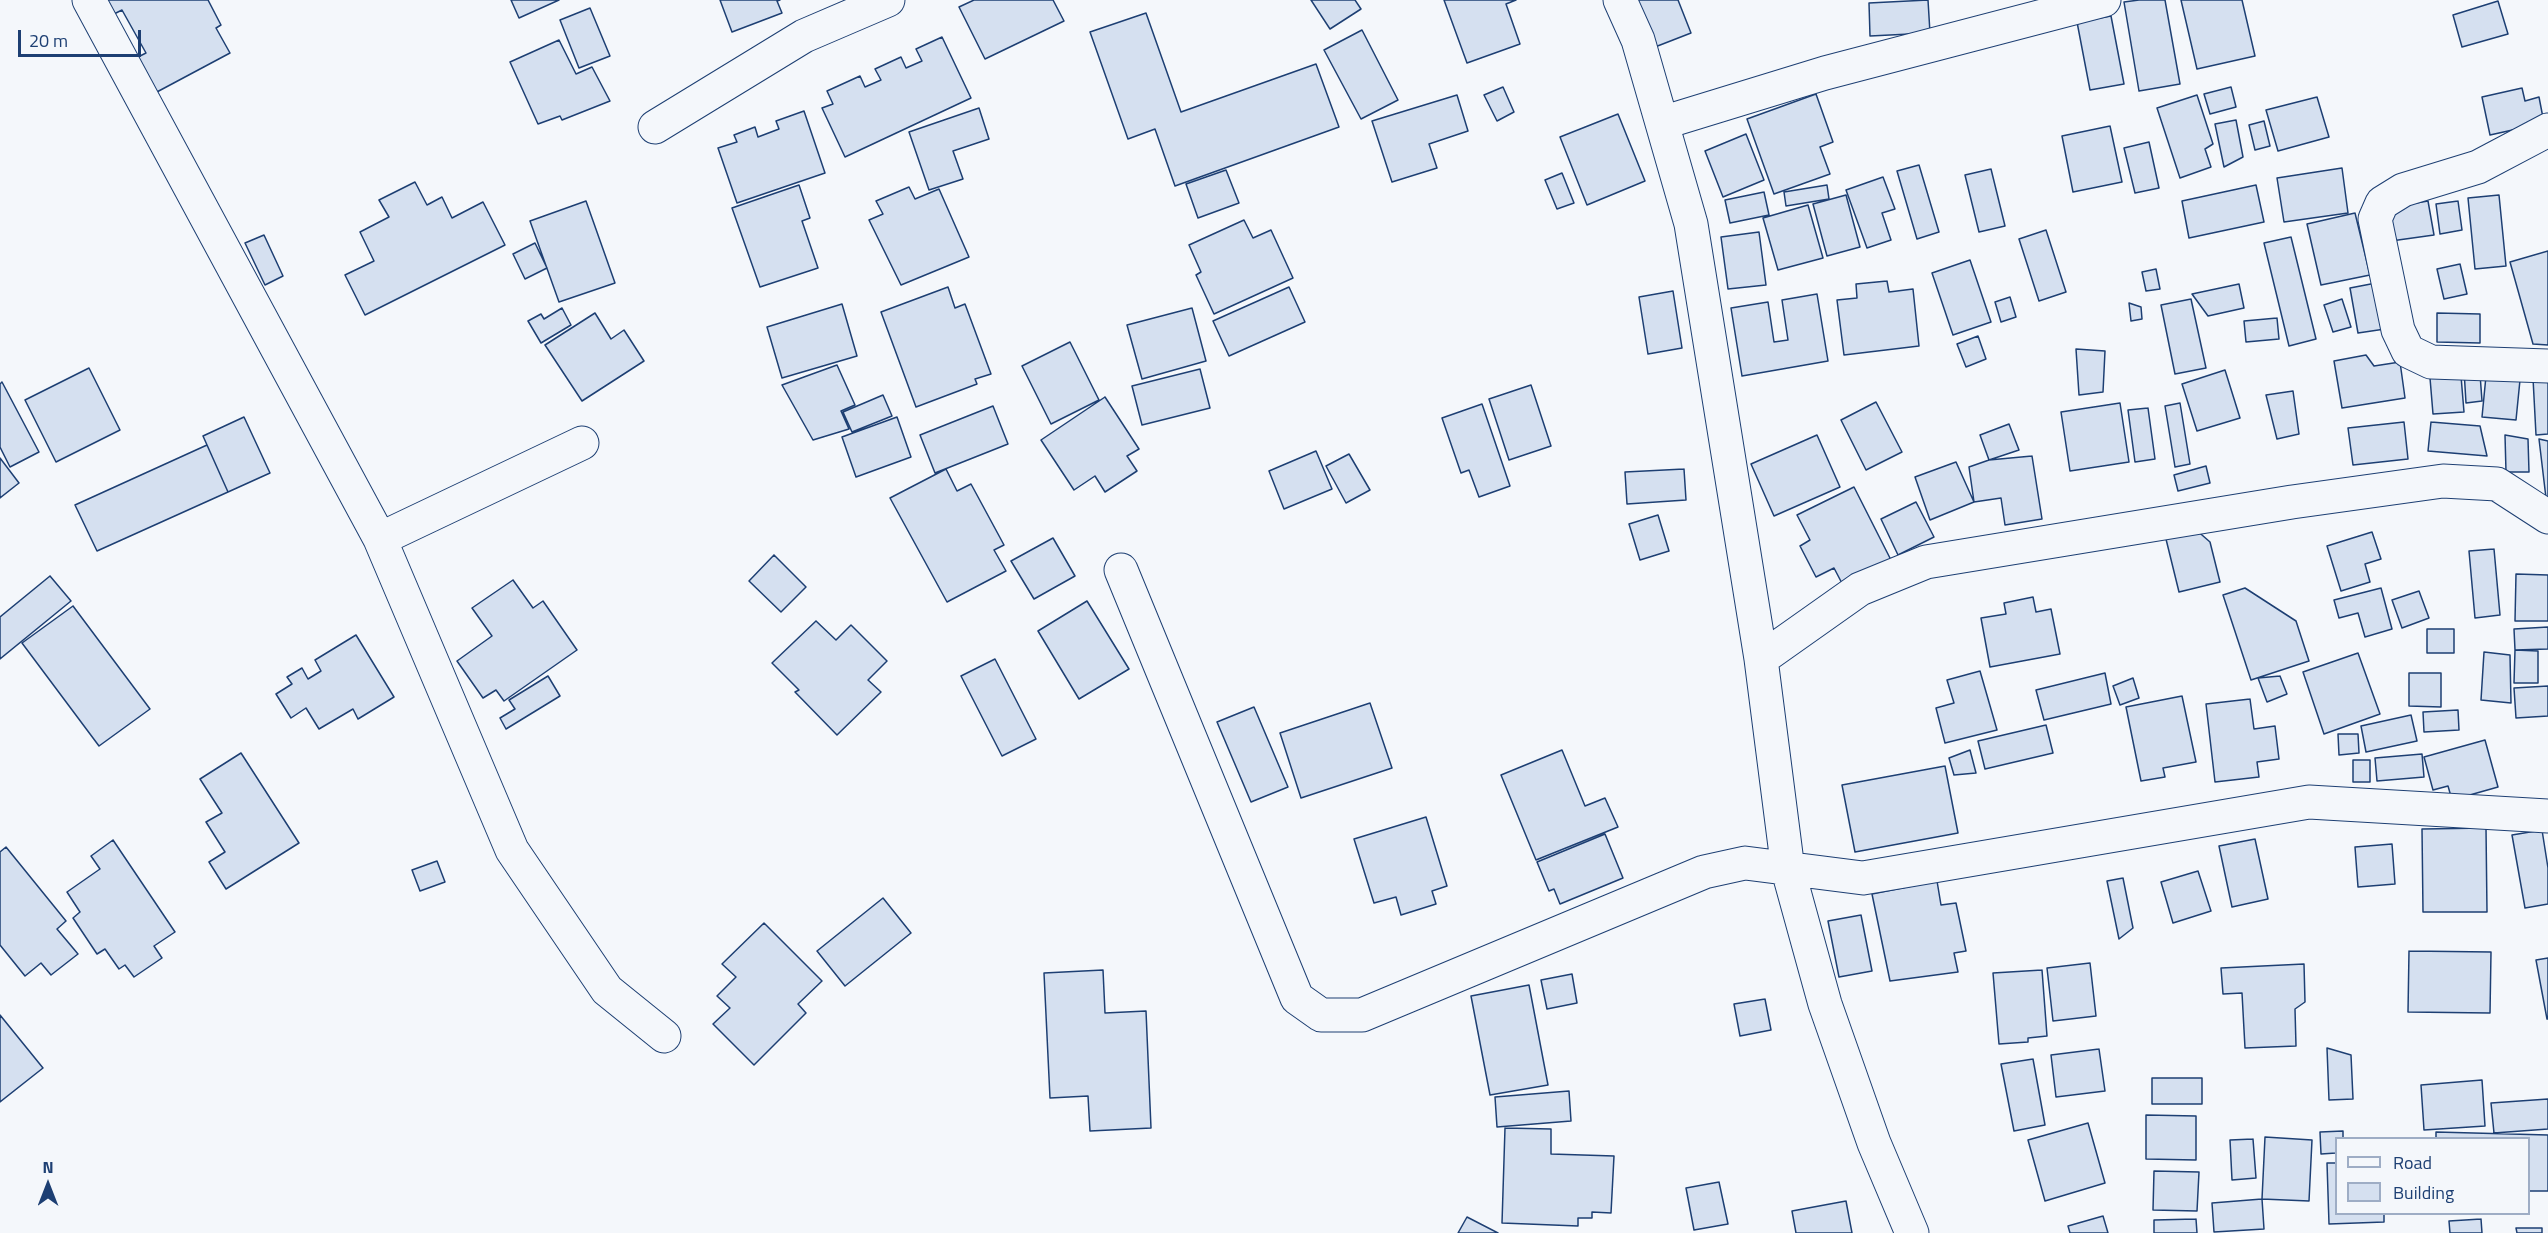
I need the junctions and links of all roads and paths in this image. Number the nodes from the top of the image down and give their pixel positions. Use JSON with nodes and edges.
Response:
{"nodes":[{"id":1,"x":88,"y":0,"type":"edge"},
{"id":2,"x":888,"y":0,"type":"edge"},
{"id":3,"x":1620,"y":0,"type":"edge"},
{"id":4,"x":2104,"y":0,"type":"edge"},
{"id":5,"x":1662,"y":123,"type":"junction"},
{"id":6,"x":655,"y":127,"type":"dead end"},
{"id":7,"x":2548,"y":130,"type":"edge"},
{"id":8,"x":2548,"y":366,"type":"edge"},
{"id":9,"x":582,"y":443,"type":"dead end"},
{"id":10,"x":2548,"y":517,"type":"edge"},
{"id":11,"x":380,"y":539,"type":"junction"},
{"id":12,"x":1121,"y":570,"type":"dead end"},
{"id":13,"x":1761,"y":659,"type":"junction"},
{"id":14,"x":2548,"y":816,"type":"edge"},
{"id":15,"x":1788,"y":870,"type":"junction"},
{"id":16,"x":663,"y":1036,"type":"dead end"},
{"id":17,"x":1912,"y":1233,"type":"edge"}],
"edges":[{"from":1,"to":11,"type":"street"},
{"from":2,"to":6,"type":"street"},
{"from":3,"to":5,"type":"street"},
{"from":4,"to":5,"type":"street"},
{"from":5,"to":13,"type":"street"},
{"from":7,"to":8,"type":"street"},
{"from":9,"to":11,"type":"street"},
{"from":10,"to":13,"type":"street"},
{"from":11,"to":16,"type":"street"},
{"from":12,"to":15,"type":"street"},
{"from":13,"to":15,"type":"street"},
{"from":14,"to":15,"type":"street"},
{"from":15,"to":17,"type":"street"}]}
